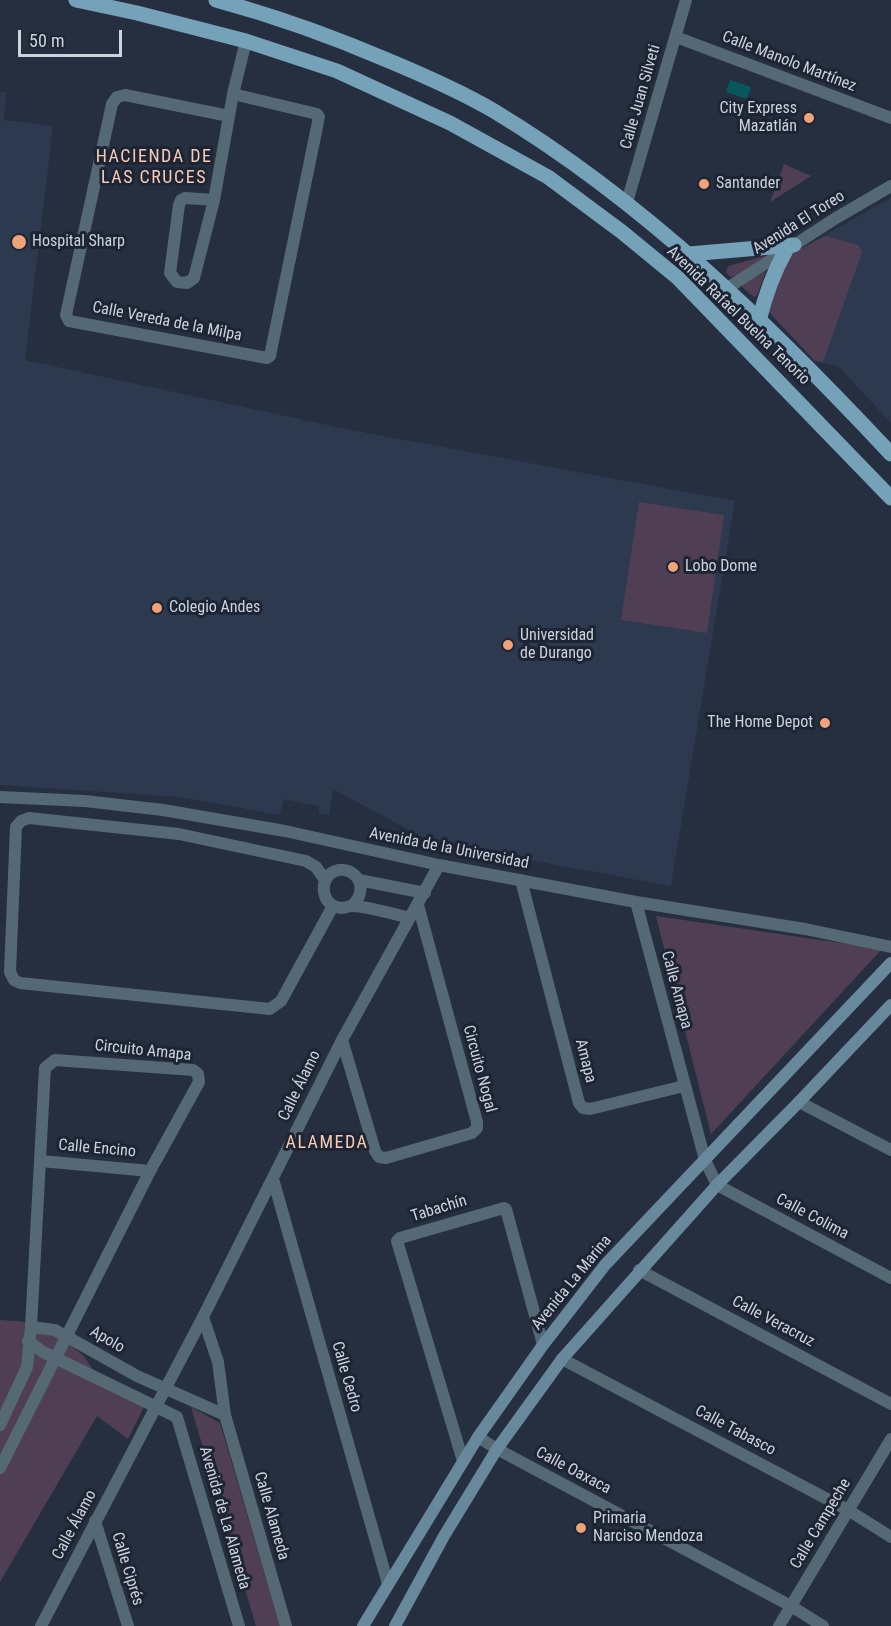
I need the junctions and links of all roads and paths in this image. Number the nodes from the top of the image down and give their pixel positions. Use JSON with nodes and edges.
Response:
{"nodes":[{"id":1,"x":76,"y":0,"type":"edge"},
{"id":2,"x":216,"y":0,"type":"edge"},
{"id":3,"x":686,"y":0,"type":"edge"},
{"id":4,"x":676,"y":37,"type":"junction"},
{"id":5,"x":246,"y":41,"type":"junction"},
{"id":6,"x":233,"y":94,"type":"junction"},
{"id":7,"x":229,"y":116,"type":"junction"},
{"id":8,"x":891,"y":118,"type":"edge"},
{"id":9,"x":891,"y":186,"type":"edge"},
{"id":10,"x":214,"y":200,"type":"junction"},
{"id":11,"x":627,"y":202,"type":"junction"},
{"id":12,"x":790,"y":248,"type":"junction"},
{"id":13,"x":689,"y":254,"type":"junction"},
{"id":14,"x":726,"y":289,"type":"junction"},
{"id":15,"x":705,"y":305,"type":"junction"},
{"id":16,"x":759,"y":321,"type":"junction"},
{"id":17,"x":891,"y":454,"type":"edge"},
{"id":18,"x":891,"y":498,"type":"edge"},
{"id":19,"x":0,"y":797,"type":"edge"},
{"id":20,"x":439,"y":865,"type":"junction"},
{"id":21,"x":325,"y":879,"type":"junction"},
{"id":22,"x":359,"y":880,"type":"junction"},
{"id":23,"x":522,"y":880,"type":"junction"},
{"id":24,"x":424,"y":893,"type":"junction"},
{"id":25,"x":636,"y":902,"type":"junction"},
{"id":26,"x":418,"y":904,"type":"junction"},
{"id":27,"x":333,"y":906,"type":"junction"},
{"id":28,"x":352,"y":906,"type":"junction"},
{"id":29,"x":411,"y":918,"type":"junction"},
{"id":30,"x":891,"y":947,"type":"edge"},
{"id":31,"x":891,"y":963,"type":"edge"},
{"id":32,"x":891,"y":1005,"type":"edge"},
{"id":33,"x":886,"y":1018,"type":"edge"},
{"id":34,"x":342,"y":1040,"type":"junction"},
{"id":35,"x":684,"y":1086,"type":"junction"},
{"id":36,"x":799,"y":1102,"type":"junction"},
{"id":37,"x":891,"y":1150,"type":"edge"},
{"id":38,"x":705,"y":1160,"type":"junction"},
{"id":39,"x":41,"y":1161,"type":"junction"},
{"id":40,"x":150,"y":1171,"type":"junction"},
{"id":41,"x":273,"y":1179,"type":"junction"},
{"id":42,"x":717,"y":1185,"type":"junction"},
{"id":43,"x":639,"y":1270,"type":"junction"},
{"id":44,"x":891,"y":1278,"type":"edge"},
{"id":45,"x":203,"y":1317,"type":"junction"},
{"id":46,"x":31,"y":1327,"type":"junction"},
{"id":47,"x":67,"y":1337,"type":"junction"},
{"id":48,"x":28,"y":1341,"type":"junction"},
{"id":49,"x":543,"y":1345,"type":"junction"},
{"id":50,"x":57,"y":1357,"type":"junction"},
{"id":51,"x":562,"y":1359,"type":"junction"},
{"id":52,"x":165,"y":1390,"type":"junction"},
{"id":53,"x":891,"y":1404,"type":"edge"},
{"id":54,"x":155,"y":1408,"type":"junction"},
{"id":55,"x":225,"y":1416,"type":"junction"},
{"id":56,"x":0,"y":1425,"type":"edge"},
{"id":57,"x":478,"y":1437,"type":"junction"},
{"id":58,"x":891,"y":1439,"type":"edge"},
{"id":59,"x":497,"y":1449,"type":"junction"},
{"id":60,"x":463,"y":1461,"type":"junction"},
{"id":61,"x":0,"y":1468,"type":"edge"},
{"id":62,"x":848,"y":1510,"type":"junction"},
{"id":63,"x":95,"y":1521,"type":"junction"},
{"id":64,"x":891,"y":1537,"type":"edge"},
{"id":65,"x":388,"y":1584,"type":"junction"},
{"id":66,"x":791,"y":1606,"type":"junction"},
{"id":67,"x":41,"y":1626,"type":"edge"},
{"id":68,"x":128,"y":1626,"type":"edge"},
{"id":69,"x":239,"y":1626,"type":"edge"},
{"id":70,"x":286,"y":1626,"type":"edge"},
{"id":71,"x":363,"y":1626,"type":"edge"},
{"id":72,"x":395,"y":1626,"type":"edge"},
{"id":73,"x":779,"y":1626,"type":"edge"},
{"id":74,"x":823,"y":1626,"type":"edge"}],
"edges":[{"from":1,"to":5,"type":"main road","name":"Avenida Rafael Buelna Tenorio"},
{"from":2,"to":11,"type":"main road","name":"Avenida Rafael Buelna Tenorio"},
{"from":3,"to":4,"type":"street","name":"Calle Juan Silveti"},
{"from":4,"to":8,"type":"street","name":"Calle Manolo Martínez"},
{"from":4,"to":11,"type":"street","name":"Calle Juan Silveti"},
{"from":5,"to":6,"type":"street"},
{"from":5,"to":15,"type":"main road","name":"Avenida Rafael Buelna Tenorio"},
{"from":6,"to":7,"type":"street"},
{"from":6,"to":7,"type":"street","name":"Calle Vereda de la Milpa"},
{"from":7,"to":10,"type":"street"},
{"from":9,"to":12,"type":"street","name":"Avenida El Toreo"},
{"from":10,"to":10,"type":"street"},
{"from":11,"to":13,"type":"main road","name":"Avenida Rafael Buelna Tenorio"},
{"from":12,"to":13,"type":"main road"},
{"from":12,"to":14,"type":"street","name":"Avenida El Toreo"},
{"from":12,"to":16,"type":"main road"},
{"from":13,"to":14,"type":"main road","name":"Avenida Rafael Buelna Tenorio"},
{"from":14,"to":15,"type":"main road"},
{"from":14,"to":16,"type":"main road","name":"Avenida Rafael Buelna Tenorio"},
{"from":15,"to":18,"type":"main road","name":"Avenida Rafael Buelna Tenorio"},
{"from":16,"to":17,"type":"main road","name":"Avenida Rafael Buelna Tenorio"},
{"from":19,"to":20,"type":"street","name":"Avenida de la Universidad"},
{"from":20,"to":23,"type":"street","name":"Avenida de la Universidad"},
{"from":20,"to":24,"type":"street","name":"Calle Álamo"},
{"from":21,"to":22,"type":"street"},
{"from":21,"to":27,"type":"street"},
{"from":21,"to":27,"type":"street"},
{"from":22,"to":24,"type":"street"},
{"from":22,"to":28,"type":"street"},
{"from":23,"to":25,"type":"street","name":"Avenida de la Universidad"},
{"from":23,"to":35,"type":"street","name":"Amapa"},
{"from":24,"to":26,"type":"street","name":"Calle Álamo"},
{"from":25,"to":30,"type":"street","name":"Avenida de la Universidad"},
{"from":25,"to":35,"type":"street","name":"Calle Amapa"},
{"from":26,"to":29,"type":"street","name":"Calle Álamo"},
{"from":26,"to":34,"type":"street","name":"Circuito Nogal"},
{"from":27,"to":28,"type":"street"},
{"from":28,"to":29,"type":"street"},
{"from":29,"to":34,"type":"street","name":"Calle Álamo"},
{"from":31,"to":38,"type":"main road","name":"Avenida La Marina"},
{"from":32,"to":33,"type":"main road"},
{"from":33,"to":36,"type":"main road"},
{"from":34,"to":41,"type":"street","name":"Calle Álamo"},
{"from":35,"to":38,"type":"street"},
{"from":36,"to":37,"type":"street"},
{"from":36,"to":42,"type":"main road"},
{"from":38,"to":42,"type":"street"},
{"from":38,"to":49,"type":"main road","name":"Avenida La Marina"},
{"from":39,"to":40,"type":"street","name":"Calle Encino"},
{"from":39,"to":40,"type":"street","name":"Circuito Amapa"},
{"from":39,"to":46,"type":"street","name":"Circuito Amapa"},
{"from":40,"to":47,"type":"street","name":"Circuito Amapa"},
{"from":41,"to":45,"type":"street","name":"Calle Álamo"},
{"from":41,"to":65,"type":"street","name":"Calle Cedro"},
{"from":42,"to":43,"type":"main road"},
{"from":42,"to":44,"type":"street","name":"Calle Colima"},
{"from":43,"to":51,"type":"main road"},
{"from":43,"to":53,"type":"street","name":"Calle Veracruz"},
{"from":45,"to":52,"type":"street","name":"Calle Álamo"},
{"from":45,"to":55,"type":"street","name":"Calle Alameda"},
{"from":46,"to":47,"type":"street","name":"Apolo"},
{"from":46,"to":48,"type":"street","name":"Circuito Amapa"},
{"from":47,"to":50,"type":"street","name":"Circuito Amapa"},
{"from":47,"to":52,"type":"street","name":"Apolo"},
{"from":48,"to":50,"type":"street"},
{"from":48,"to":56,"type":"street","name":"Circuito Amapa"},
{"from":49,"to":57,"type":"main road","name":"Avenida La Marina"},
{"from":49,"to":60,"type":"street","name":"Tabachín"},
{"from":50,"to":54,"type":"street"},
{"from":50,"to":61,"type":"street","name":"Circuito Amapa"},
{"from":51,"to":59,"type":"main road"},
{"from":51,"to":62,"type":"street","name":"Calle Tabasco"},
{"from":52,"to":54,"type":"street","name":"Calle Álamo"},
{"from":52,"to":55,"type":"street","name":"Apolo"},
{"from":54,"to":63,"type":"street","name":"Calle Álamo"},
{"from":54,"to":69,"type":"street","name":"Avenida de La Alameda"},
{"from":55,"to":70,"type":"street","name":"Calle Alameda"},
{"from":57,"to":59,"type":"street"},
{"from":57,"to":60,"type":"main road","name":"Avenida La Marina"},
{"from":58,"to":62,"type":"street","name":"Calle Campeche"},
{"from":59,"to":66,"type":"street","name":"Calle Oaxaca"},
{"from":59,"to":72,"type":"main road"},
{"from":60,"to":65,"type":"main road","name":"Avenida La Marina"},
{"from":62,"to":64,"type":"street","name":"Calle Tabasco"},
{"from":62,"to":66,"type":"street","name":"Calle Campeche"},
{"from":63,"to":67,"type":"street","name":"Calle Álamo"},
{"from":63,"to":68,"type":"street","name":"Calle Ciprés"},
{"from":65,"to":71,"type":"main road","name":"Avenida La Marina"},
{"from":66,"to":73,"type":"street","name":"Calle Campeche"},
{"from":66,"to":74,"type":"street","name":"Calle Oaxaca"}]}
